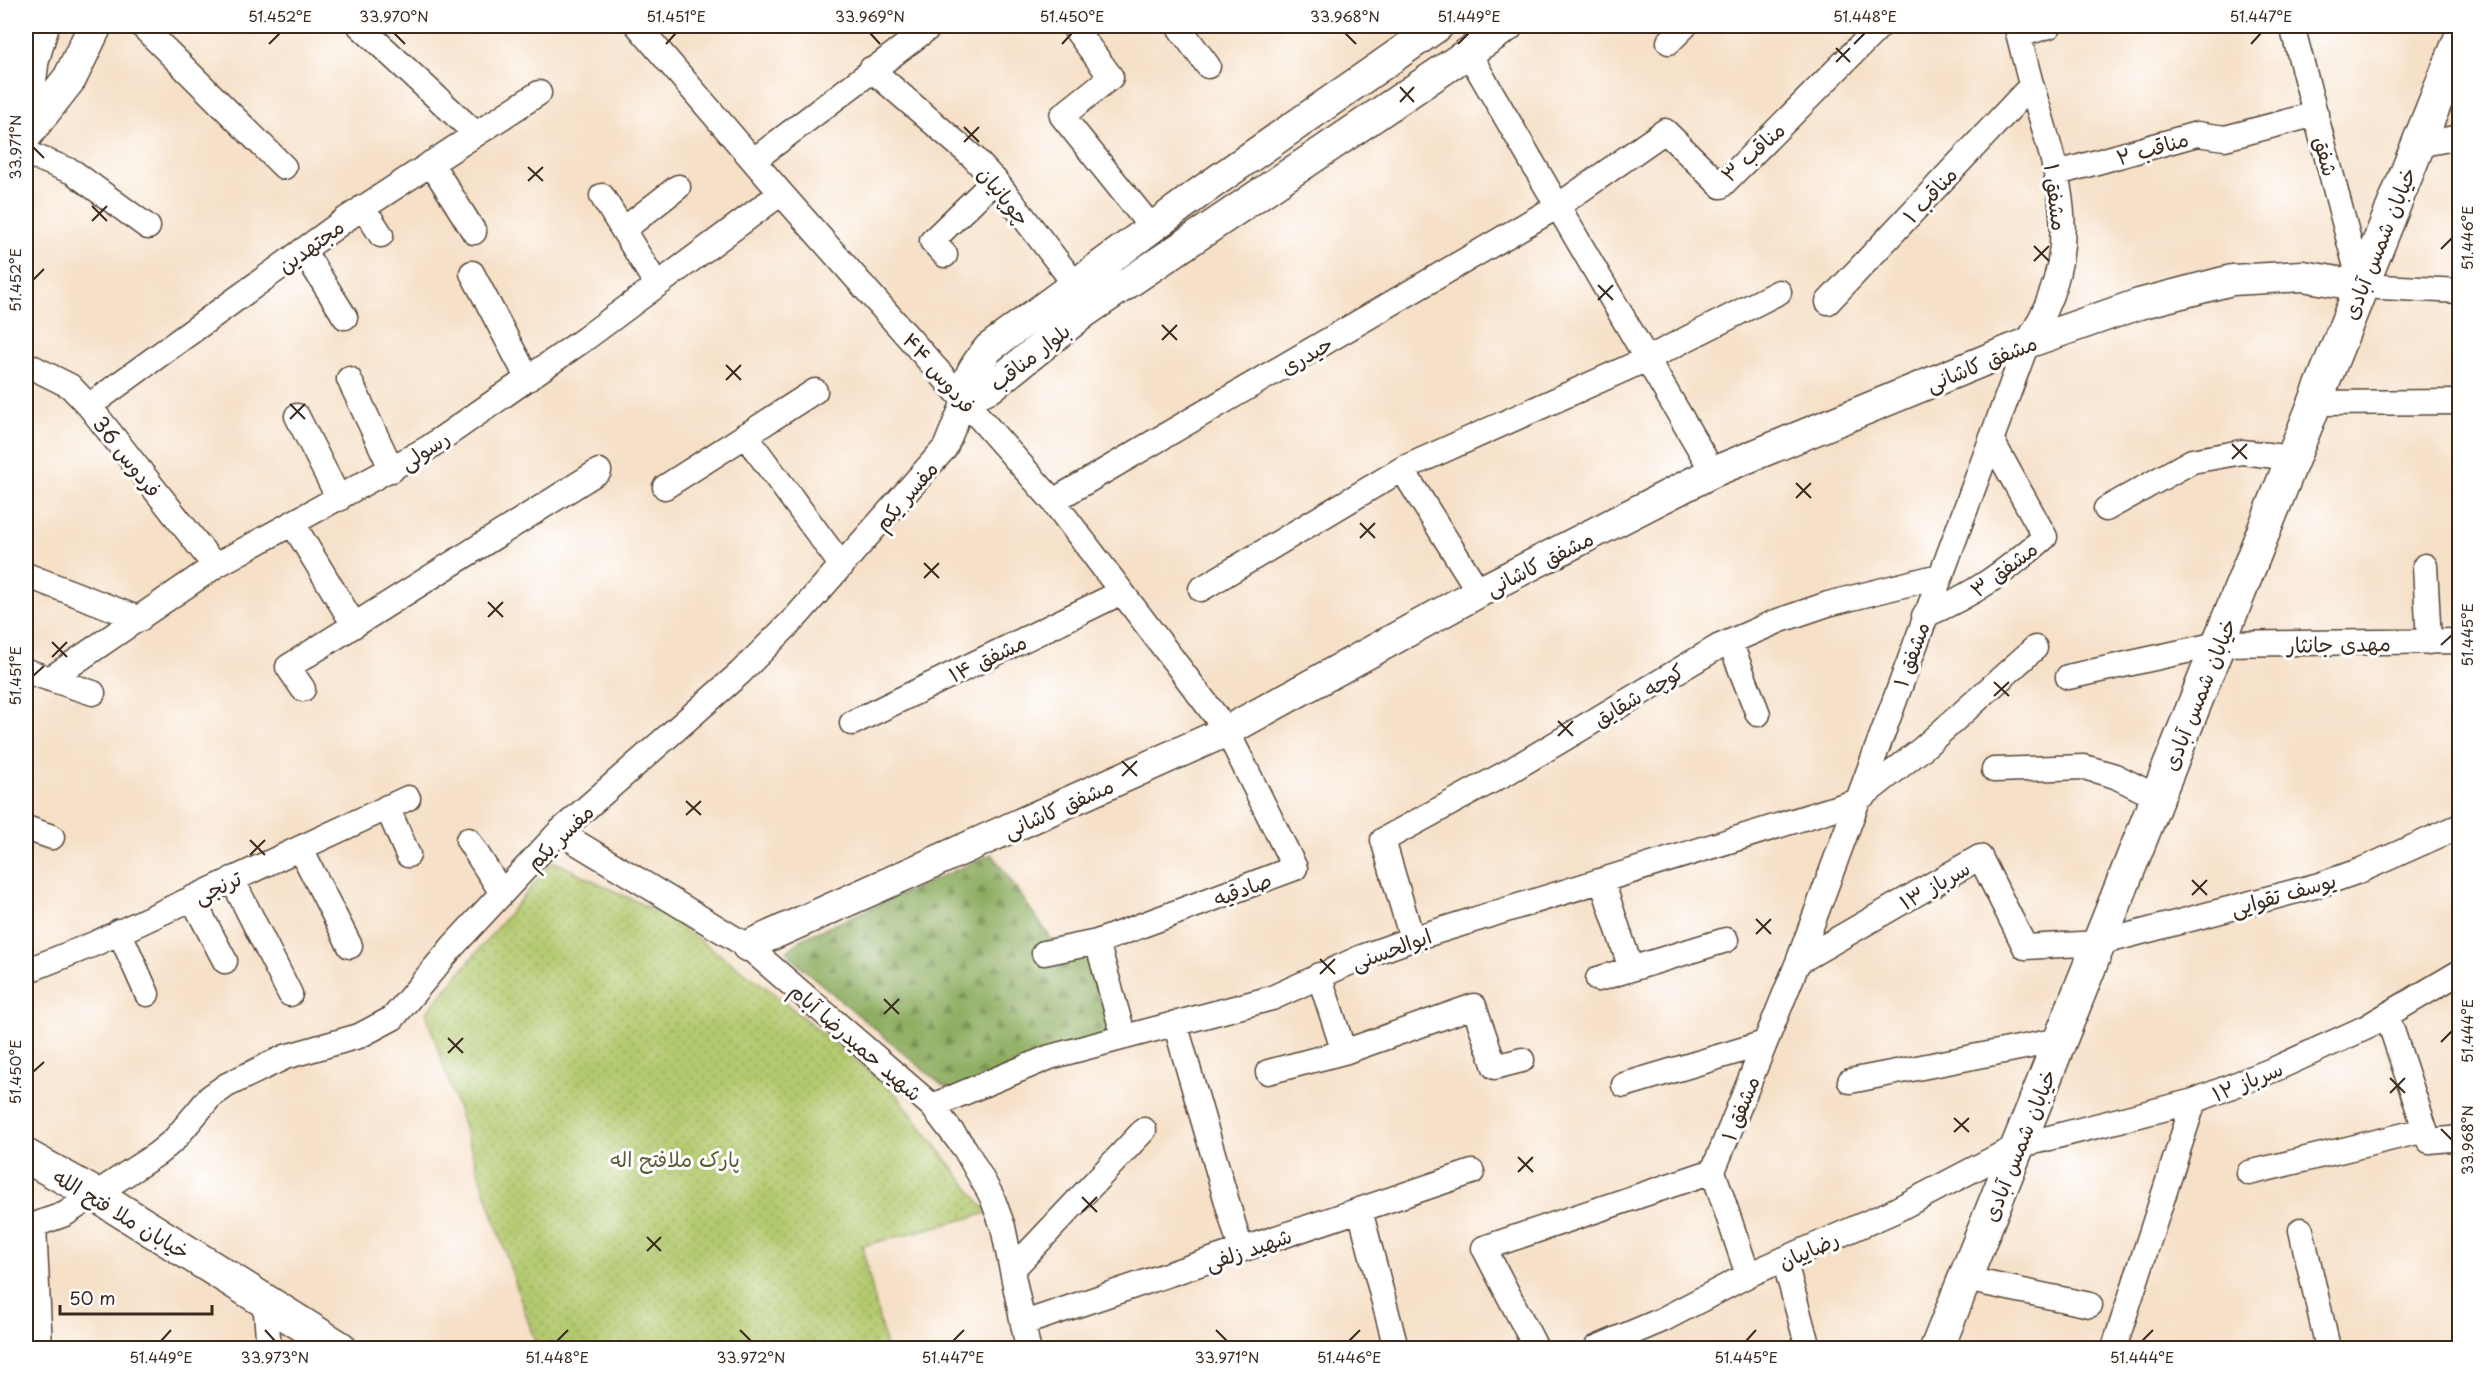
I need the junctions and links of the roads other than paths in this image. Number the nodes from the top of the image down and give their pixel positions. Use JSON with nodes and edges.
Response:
{"nodes":[{"id":1,"x":42,"y":26,"type":"edge"},
{"id":2,"x":95,"y":26,"type":"edge"},
{"id":3,"x":142,"y":26,"type":"edge"},
{"id":4,"x":360,"y":26,"type":"edge"},
{"id":5,"x":638,"y":26,"type":"edge"},
{"id":6,"x":929,"y":26,"type":"edge"},
{"id":7,"x":1073,"y":26,"type":"edge"},
{"id":8,"x":1178,"y":26,"type":"edge"},
{"id":9,"x":1438,"y":26,"type":"edge"},
{"id":10,"x":1508,"y":26,"type":"edge"},
{"id":11,"x":1880,"y":26,"type":"edge"},
{"id":12,"x":2049,"y":26,"type":"edge"},
{"id":13,"x":2292,"y":26,"type":"edge"},
{"id":14,"x":2017,"y":30,"type":"edge"},
{"id":15,"x":2460,"y":40,"type":"edge"},
{"id":16,"x":1469,"y":54,"type":"junction"},
{"id":17,"x":32,"y":61,"type":"junction"},
{"id":18,"x":1208,"y":66,"type":"dead end"},
{"id":19,"x":871,"y":69,"type":"junction"},
{"id":20,"x":70,"y":78,"type":"junction"},
{"id":21,"x":2031,"y":86,"type":"junction"},
{"id":22,"x":539,"y":93,"type":"dead end"},
{"id":23,"x":26,"y":107,"type":"edge"},
{"id":24,"x":2316,"y":114,"type":"junction"},
{"id":25,"x":26,"y":134,"type":"edge"},
{"id":26,"x":476,"y":134,"type":"junction"},
{"id":27,"x":2460,"y":137,"type":"edge"},
{"id":28,"x":2417,"y":145,"type":"junction"},
{"id":29,"x":26,"y":153,"type":"edge"},
{"id":30,"x":754,"y":160,"type":"junction"},
{"id":31,"x":431,"y":163,"type":"junction"},
{"id":32,"x":284,"y":167,"type":"dead end"},
{"id":33,"x":2058,"y":173,"type":"junction"},
{"id":34,"x":995,"y":180,"type":"junction"},
{"id":35,"x":678,"y":187,"type":"dead end"},
{"id":36,"x":781,"y":193,"type":"junction"},
{"id":37,"x":602,"y":196,"type":"dead end"},
{"id":38,"x":1558,"y":206,"type":"junction"},
{"id":39,"x":363,"y":207,"type":"junction"},
{"id":40,"x":148,"y":227,"type":"dead end"},
{"id":41,"x":1152,"y":228,"type":"junction"},
{"id":42,"x":623,"y":230,"type":"junction"},
{"id":43,"x":474,"y":232,"type":"dead end"},
{"id":44,"x":381,"y":235,"type":"dead end"},
{"id":45,"x":303,"y":250,"type":"junction"},
{"id":46,"x":945,"y":255,"type":"dead end"},
{"id":47,"x":472,"y":273,"type":"dead end"},
{"id":48,"x":1074,"y":283,"type":"junction"},
{"id":49,"x":657,"y":285,"type":"junction"},
{"id":50,"x":2361,"y":286,"type":"junction"},
{"id":51,"x":2460,"y":291,"type":"edge"},
{"id":52,"x":1779,"y":292,"type":"dead end"},
{"id":53,"x":1828,"y":302,"type":"dead end"},
{"id":54,"x":345,"y":317,"type":"dead end"},
{"id":55,"x":2027,"y":343,"type":"junction"},
{"id":56,"x":1647,"y":359,"type":"junction"},
{"id":57,"x":26,"y":364,"type":"edge"},
{"id":58,"x":349,"y":379,"type":"dead end"},
{"id":59,"x":528,"y":379,"type":"junction"},
{"id":60,"x":815,"y":391,"type":"dead end"},
{"id":61,"x":964,"y":399,"type":"junction"},
{"id":62,"x":2460,"y":402,"type":"edge"},
{"id":63,"x":2314,"y":403,"type":"junction"},
{"id":64,"x":89,"y":406,"type":"junction"},
{"id":65,"x":297,"y":416,"type":"dead end"},
{"id":66,"x":745,"y":435,"type":"junction"},
{"id":67,"x":1991,"y":439,"type":"junction"},
{"id":68,"x":2292,"y":458,"type":"junction"},
{"id":69,"x":1402,"y":469,"type":"junction"},
{"id":70,"x":392,"y":470,"type":"junction"},
{"id":71,"x":599,"y":471,"type":"dead end"},
{"id":72,"x":1713,"y":472,"type":"junction"},
{"id":73,"x":664,"y":487,"type":"dead end"},
{"id":74,"x":339,"y":499,"type":"junction"},
{"id":75,"x":1053,"y":501,"type":"junction"},
{"id":76,"x":2106,"y":509,"type":"dead end"},
{"id":77,"x":293,"y":524,"type":"junction"},
{"id":78,"x":215,"y":566,"type":"junction"},
{"id":79,"x":842,"y":566,"type":"junction"},
{"id":80,"x":2425,"y":566,"type":"dead end"},
{"id":81,"x":26,"y":575,"type":"edge"},
{"id":82,"x":1939,"y":576,"type":"junction"},
{"id":83,"x":1201,"y":589,"type":"dead end"},
{"id":84,"x":1122,"y":592,"type":"junction"},
{"id":85,"x":1479,"y":592,"type":"junction"},
{"id":86,"x":1924,"y":616,"type":"junction"},
{"id":87,"x":140,"y":619,"type":"junction"},
{"id":88,"x":354,"y":625,"type":"junction"},
{"id":89,"x":2460,"y":641,"type":"edge"},
{"id":90,"x":1730,"y":642,"type":"junction"},
{"id":91,"x":2428,"y":642,"type":"junction"},
{"id":92,"x":2218,"y":644,"type":"junction"},
{"id":93,"x":2035,"y":648,"type":"dead end"},
{"id":94,"x":26,"y":671,"type":"edge"},
{"id":95,"x":2068,"y":677,"type":"dead end"},
{"id":96,"x":50,"y":679,"type":"junction"},
{"id":97,"x":303,"y":689,"type":"dead end"},
{"id":98,"x":93,"y":693,"type":"dead end"},
{"id":99,"x":1758,"y":714,"type":"dead end"},
{"id":100,"x":852,"y":723,"type":"dead end"},
{"id":101,"x":1227,"y":731,"type":"junction"},
{"id":102,"x":1994,"y":770,"type":"dead end"},
{"id":103,"x":2157,"y":797,"type":"junction"},
{"id":104,"x":1855,"y":802,"type":"junction"},
{"id":105,"x":2460,"y":826,"type":"edge"},
{"id":106,"x":26,"y":828,"type":"edge"},
{"id":107,"x":559,"y":832,"type":"junction"},
{"id":108,"x":52,"y":837,"type":"dead end"},
{"id":109,"x":468,"y":840,"type":"dead end"},
{"id":110,"x":300,"y":848,"type":"junction"},
{"id":111,"x":408,"y":855,"type":"dead end"},
{"id":112,"x":232,"y":879,"type":"junction"},
{"id":113,"x":1602,"y":881,"type":"junction"},
{"id":114,"x":502,"y":893,"type":"junction"},
{"id":115,"x":192,"y":898,"type":"junction"},
{"id":116,"x":119,"y":931,"type":"junction"},
{"id":117,"x":1412,"y":939,"type":"junction"},
{"id":118,"x":1726,"y":940,"type":"dead end"},
{"id":119,"x":1097,"y":942,"type":"junction"},
{"id":120,"x":2100,"y":943,"type":"junction"},
{"id":121,"x":350,"y":946,"type":"dead end"},
{"id":122,"x":747,"y":946,"type":"junction"},
{"id":123,"x":1044,"y":953,"type":"dead end"},
{"id":124,"x":225,"y":961,"type":"dead end"},
{"id":125,"x":1798,"y":962,"type":"junction"},
{"id":126,"x":1631,"y":969,"type":"junction"},
{"id":127,"x":26,"y":971,"type":"edge"},
{"id":128,"x":2460,"y":972,"type":"edge"},
{"id":129,"x":1319,"y":975,"type":"junction"},
{"id":130,"x":1598,"y":979,"type":"dead end"},
{"id":131,"x":147,"y":993,"type":"dead end"},
{"id":132,"x":290,"y":994,"type":"dead end"},
{"id":133,"x":2387,"y":1015,"type":"junction"},
{"id":134,"x":1175,"y":1023,"type":"junction"},
{"id":135,"x":1124,"y":1037,"type":"junction"},
{"id":136,"x":2061,"y":1040,"type":"junction"},
{"id":137,"x":1765,"y":1043,"type":"junction"},
{"id":138,"x":1344,"y":1052,"type":"junction"},
{"id":139,"x":1522,"y":1060,"type":"dead end"},
{"id":140,"x":1268,"y":1072,"type":"dead end"},
{"id":141,"x":1850,"y":1081,"type":"dead end"},
{"id":142,"x":1624,"y":1085,"type":"dead end"},
{"id":143,"x":2194,"y":1101,"type":"junction"},
{"id":144,"x":932,"y":1106,"type":"junction"},
{"id":145,"x":1144,"y":1130,"type":"dead end"},
{"id":146,"x":2425,"y":1130,"type":"junction"},
{"id":147,"x":2460,"y":1138,"type":"edge"},
{"id":148,"x":2018,"y":1146,"type":"junction"},
{"id":149,"x":26,"y":1156,"type":"edge"},
{"id":150,"x":1713,"y":1171,"type":"junction"},
{"id":151,"x":1472,"y":1172,"type":"dead end"},
{"id":152,"x":2248,"y":1173,"type":"dead end"},
{"id":153,"x":96,"y":1195,"type":"junction"},
{"id":154,"x":1360,"y":1210,"type":"junction"},
{"id":155,"x":30,"y":1227,"type":"edge"},
{"id":156,"x":2301,"y":1230,"type":"dead end"},
{"id":157,"x":1241,"y":1250,"type":"junction"},
{"id":158,"x":1784,"y":1259,"type":"junction"},
{"id":159,"x":1012,"y":1270,"type":"junction"},
{"id":160,"x":1748,"y":1275,"type":"junction"},
{"id":161,"x":1965,"y":1279,"type":"junction"},
{"id":162,"x":265,"y":1301,"type":"junction"},
{"id":163,"x":2090,"y":1305,"type":"dead end"},
{"id":164,"x":32,"y":1319,"type":"edge"},
{"id":165,"x":1024,"y":1323,"type":"junction"},
{"id":166,"x":40,"y":1348,"type":"edge"},
{"id":167,"x":269,"y":1348,"type":"edge"},
{"id":168,"x":340,"y":1348,"type":"edge"},
{"id":169,"x":1028,"y":1348,"type":"edge"},
{"id":170,"x":1396,"y":1348,"type":"edge"},
{"id":171,"x":1536,"y":1348,"type":"edge"},
{"id":172,"x":1596,"y":1348,"type":"edge"},
{"id":173,"x":1808,"y":1348,"type":"edge"},
{"id":174,"x":1937,"y":1348,"type":"edge"},
{"id":175,"x":2115,"y":1348,"type":"edge"},
{"id":176,"x":2328,"y":1348,"type":"edge"}],
"edges":[{"from":1,"to":17,"type":"main road"},
{"from":2,"to":20,"type":"main road"},
{"from":3,"to":32,"type":"street"},
{"from":4,"to":26,"type":"street"},
{"from":5,"to":30,"type":"street","name":"فردوس ۴۴"},
{"from":6,"to":19,"type":"street"},
{"from":7,"to":41,"type":"street"},
{"from":8,"to":18,"type":"street"},
{"from":9,"to":41,"type":"street","name":"بلوار مناقب"},
{"from":10,"to":16,"type":"street","name":"بلوار مناقب"},
{"from":11,"to":38,"type":"street","name":"مناقب ۳"},
{"from":12,"to":14,"type":"street"},
{"from":13,"to":24,"type":"street","name":"شفق"},
{"from":14,"to":21,"type":"street","name":"مشفق ۱"},
{"from":15,"to":28,"type":"main road","name":"خیابان شمس آبادی"},
{"from":16,"to":38,"type":"street"},
{"from":16,"to":61,"type":"street","name":"بلوار مناقب"},
{"from":17,"to":20,"type":"main road"},
{"from":17,"to":23,"type":"main road"},
{"from":19,"to":30,"type":"street"},
{"from":19,"to":34,"type":"street","name":"چوپانیان"},
{"from":20,"to":25,"type":"main road"},
{"from":21,"to":33,"type":"street","name":"مشفق ۱"},
{"from":21,"to":53,"type":"street","name":"مناقب ۱"},
{"from":22,"to":26,"type":"street","name":"مجتهدین"},
{"from":24,"to":33,"type":"street","name":"مناقب ۲"},
{"from":24,"to":50,"type":"street","name":"شفق"},
{"from":26,"to":31,"type":"street","name":"مجتهدین"},
{"from":27,"to":28,"type":"street"},
{"from":28,"to":50,"type":"main road","name":"خیابان شمس آبادی"},
{"from":29,"to":40,"type":"street"},
{"from":30,"to":36,"type":"street","name":"فردوس ۴۴"},
{"from":31,"to":39,"type":"street","name":"مجتهدین"},
{"from":31,"to":43,"type":"street"},
{"from":33,"to":55,"type":"street","name":"مشفق ۱"},
{"from":34,"to":46,"type":"street"},
{"from":34,"to":48,"type":"street","name":"چوپانیان"},
{"from":35,"to":42,"type":"street"},
{"from":36,"to":49,"type":"street","name":"رسولی"},
{"from":36,"to":61,"type":"street","name":"فردوس ۴۴"},
{"from":37,"to":42,"type":"street"},
{"from":38,"to":56,"type":"street"},
{"from":38,"to":75,"type":"street","name":"حیدری"},
{"from":39,"to":44,"type":"street"},
{"from":39,"to":45,"type":"street","name":"مجتهدین"},
{"from":41,"to":48,"type":"street","name":"بلوار مناقب"},
{"from":42,"to":49,"type":"street"},
{"from":45,"to":54,"type":"street"},
{"from":45,"to":64,"type":"street","name":"مجتهدین"},
{"from":47,"to":59,"type":"street"},
{"from":48,"to":61,"type":"street","name":"بلوار مناقب"},
{"from":49,"to":59,"type":"street","name":"رسولی"},
{"from":50,"to":51,"type":"street"},
{"from":50,"to":55,"type":"street","name":"مشفق کاشانی"},
{"from":50,"to":63,"type":"main road","name":"خیابان شمس آبادی"},
{"from":52,"to":56,"type":"street"},
{"from":55,"to":67,"type":"street","name":"مشفق ۱"},
{"from":55,"to":72,"type":"street","name":"مشفق کاشانی"},
{"from":56,"to":69,"type":"street"},
{"from":56,"to":72,"type":"street"},
{"from":57,"to":64,"type":"street","name":"فردوس 36"},
{"from":58,"to":70,"type":"street"},
{"from":59,"to":70,"type":"street","name":"رسولی"},
{"from":60,"to":66,"type":"street"},
{"from":61,"to":75,"type":"street","name":"فردوس ۴۴"},
{"from":61,"to":79,"type":"street","name":"مفسر یکم"},
{"from":62,"to":63,"type":"street"},
{"from":63,"to":68,"type":"main road","name":"خیابان شمس آبادی"},
{"from":64,"to":78,"type":"street","name":"فردوس 36"},
{"from":65,"to":74,"type":"street"},
{"from":66,"to":73,"type":"street"},
{"from":66,"to":79,"type":"street"},
{"from":67,"to":82,"type":"street","name":"مشفق ۱"},
{"from":67,"to":86,"type":"street","name":"مشفق ۳"},
{"from":68,"to":76,"type":"street"},
{"from":68,"to":92,"type":"main road","name":"خیابان شمس آبادی"},
{"from":69,"to":83,"type":"street"},
{"from":69,"to":85,"type":"street"},
{"from":70,"to":74,"type":"street","name":"رسولی"},
{"from":71,"to":88,"type":"street"},
{"from":72,"to":85,"type":"street","name":"مشفق کاشانی"},
{"from":74,"to":77,"type":"street","name":"رسولی"},
{"from":75,"to":84,"type":"street","name":"فردوس ۴۴"},
{"from":77,"to":78,"type":"street","name":"رسولی"},
{"from":77,"to":88,"type":"street"},
{"from":78,"to":87,"type":"street","name":"رسولی"},
{"from":79,"to":107,"type":"street","name":"مفسر یکم"},
{"from":80,"to":91,"type":"street"},
{"from":81,"to":87,"type":"street"},
{"from":82,"to":86,"type":"street","name":"مشفق ۱"},
{"from":82,"to":90,"type":"street","name":"کوچه شقایق"},
{"from":84,"to":100,"type":"street","name":"مشفق ۱۴"},
{"from":84,"to":101,"type":"street","name":"فردوس ۴۴"},
{"from":85,"to":101,"type":"street","name":"مشفق کاشانی"},
{"from":86,"to":104,"type":"street","name":"مشفق ۱"},
{"from":87,"to":96,"type":"street","name":"رسولی"},
{"from":88,"to":97,"type":"street"},
{"from":89,"to":91,"type":"street","name":"مهدی جانثار"},
{"from":90,"to":99,"type":"street"},
{"from":90,"to":117,"type":"street","name":"کوچه شقایق"},
{"from":91,"to":92,"type":"street","name":"مهدی جانثار"},
{"from":92,"to":95,"type":"street","name":"مهدی جانثار"},
{"from":92,"to":103,"type":"main road","name":"خیابان شمس آبادی"},
{"from":93,"to":104,"type":"street"},
{"from":94,"to":96,"type":"street"},
{"from":96,"to":98,"type":"street"},
{"from":101,"to":119,"type":"street","name":"صادقیه"},
{"from":101,"to":122,"type":"street","name":"مشفق کاشانی"},
{"from":102,"to":103,"type":"street"},
{"from":103,"to":120,"type":"main road","name":"خیابان شمس آبادی"},
{"from":104,"to":113,"type":"street","name":"ابوالحسنی"},
{"from":104,"to":125,"type":"street","name":"مشفق ۱"},
{"from":105,"to":120,"type":"street","name":"یوسف تقوایی"},
{"from":106,"to":108,"type":"street"},
{"from":107,"to":114,"type":"street","name":"مفسر یکم"},
{"from":107,"to":122,"type":"street","name":"شهید حمیدرضا آبام"},
{"from":109,"to":114,"type":"street"},
{"from":110,"to":111,"type":"street","name":"ترنجی"},
{"from":110,"to":112,"type":"street","name":"ترنجی"},
{"from":110,"to":121,"type":"street"},
{"from":112,"to":115,"type":"street","name":"ترنجی"},
{"from":112,"to":132,"type":"street"},
{"from":113,"to":117,"type":"street","name":"ابوالحسنی"},
{"from":113,"to":126,"type":"street"},
{"from":114,"to":153,"type":"street","name":"مفسر یکم"},
{"from":115,"to":116,"type":"street","name":"ترنجی"},
{"from":115,"to":124,"type":"street"},
{"from":116,"to":127,"type":"street","name":"ترنجی"},
{"from":116,"to":131,"type":"street"},
{"from":117,"to":129,"type":"street","name":"ابوالحسنی"},
{"from":118,"to":126,"type":"street"},
{"from":119,"to":123,"type":"street","name":"صادقیه"},
{"from":119,"to":135,"type":"street"},
{"from":120,"to":125,"type":"street","name":"سرباز ۱۳"},
{"from":120,"to":136,"type":"main road","name":"خیابان شمس آبادی"},
{"from":122,"to":144,"type":"street","name":"شهید حمیدرضا آبام"},
{"from":125,"to":137,"type":"street","name":"مشفق ۱"},
{"from":126,"to":130,"type":"street"},
{"from":128,"to":133,"type":"street","name":"سرباز ۱۲"},
{"from":129,"to":134,"type":"street","name":"ابوالحسنی"},
{"from":129,"to":138,"type":"street"},
{"from":133,"to":143,"type":"street","name":"سرباز ۱۲"},
{"from":133,"to":146,"type":"street"},
{"from":134,"to":135,"type":"street","name":"ابوالحسنی"},
{"from":134,"to":157,"type":"street"},
{"from":135,"to":144,"type":"street","name":"ابوالحسنی"},
{"from":136,"to":141,"type":"street"},
{"from":136,"to":148,"type":"main road","name":"خیابان شمس آبادی"},
{"from":137,"to":142,"type":"street"},
{"from":137,"to":150,"type":"street","name":"مشفق ۱"},
{"from":138,"to":139,"type":"street"},
{"from":138,"to":140,"type":"street"},
{"from":143,"to":148,"type":"street","name":"سرباز ۱۲"},
{"from":143,"to":175,"type":"street"},
{"from":144,"to":159,"type":"street","name":"شهید حمیدرضا آبام"},
{"from":145,"to":159,"type":"street"},
{"from":146,"to":147,"type":"street"},
{"from":146,"to":152,"type":"street"},
{"from":148,"to":158,"type":"street","name":"رضاییان"},
{"from":148,"to":161,"type":"main road","name":"خیابان شمس آبادی"},
{"from":149,"to":153,"type":"main road","name":"خیابان ملا فتح الله"},
{"from":150,"to":160,"type":"street"},
{"from":150,"to":171,"type":"street"},
{"from":151,"to":154,"type":"street","name":"شهید زلفی"},
{"from":153,"to":155,"type":"street","name":"مفسر یکم"},
{"from":153,"to":162,"type":"main road","name":"خیابان ملا فتح الله"},
{"from":154,"to":157,"type":"street","name":"شهید زلفی"},
{"from":154,"to":170,"type":"street"},
{"from":155,"to":164,"type":"street"},
{"from":156,"to":176,"type":"street"},
{"from":157,"to":165,"type":"street","name":"شهید زلفی"},
{"from":158,"to":160,"type":"street","name":"رضاییان"},
{"from":158,"to":173,"type":"street"},
{"from":159,"to":165,"type":"street","name":"شهید حمیدرضا آبام"},
{"from":160,"to":172,"type":"street","name":"رضاییان"},
{"from":161,"to":163,"type":"street"},
{"from":161,"to":174,"type":"main road","name":"خیابان شمس آبادی"},
{"from":162,"to":167,"type":"street"},
{"from":162,"to":168,"type":"main road","name":"خیابان ملا فتح الله"},
{"from":164,"to":166,"type":"street"},
{"from":165,"to":169,"type":"street","name":"شهید حمیدرضا آبام"}]}
